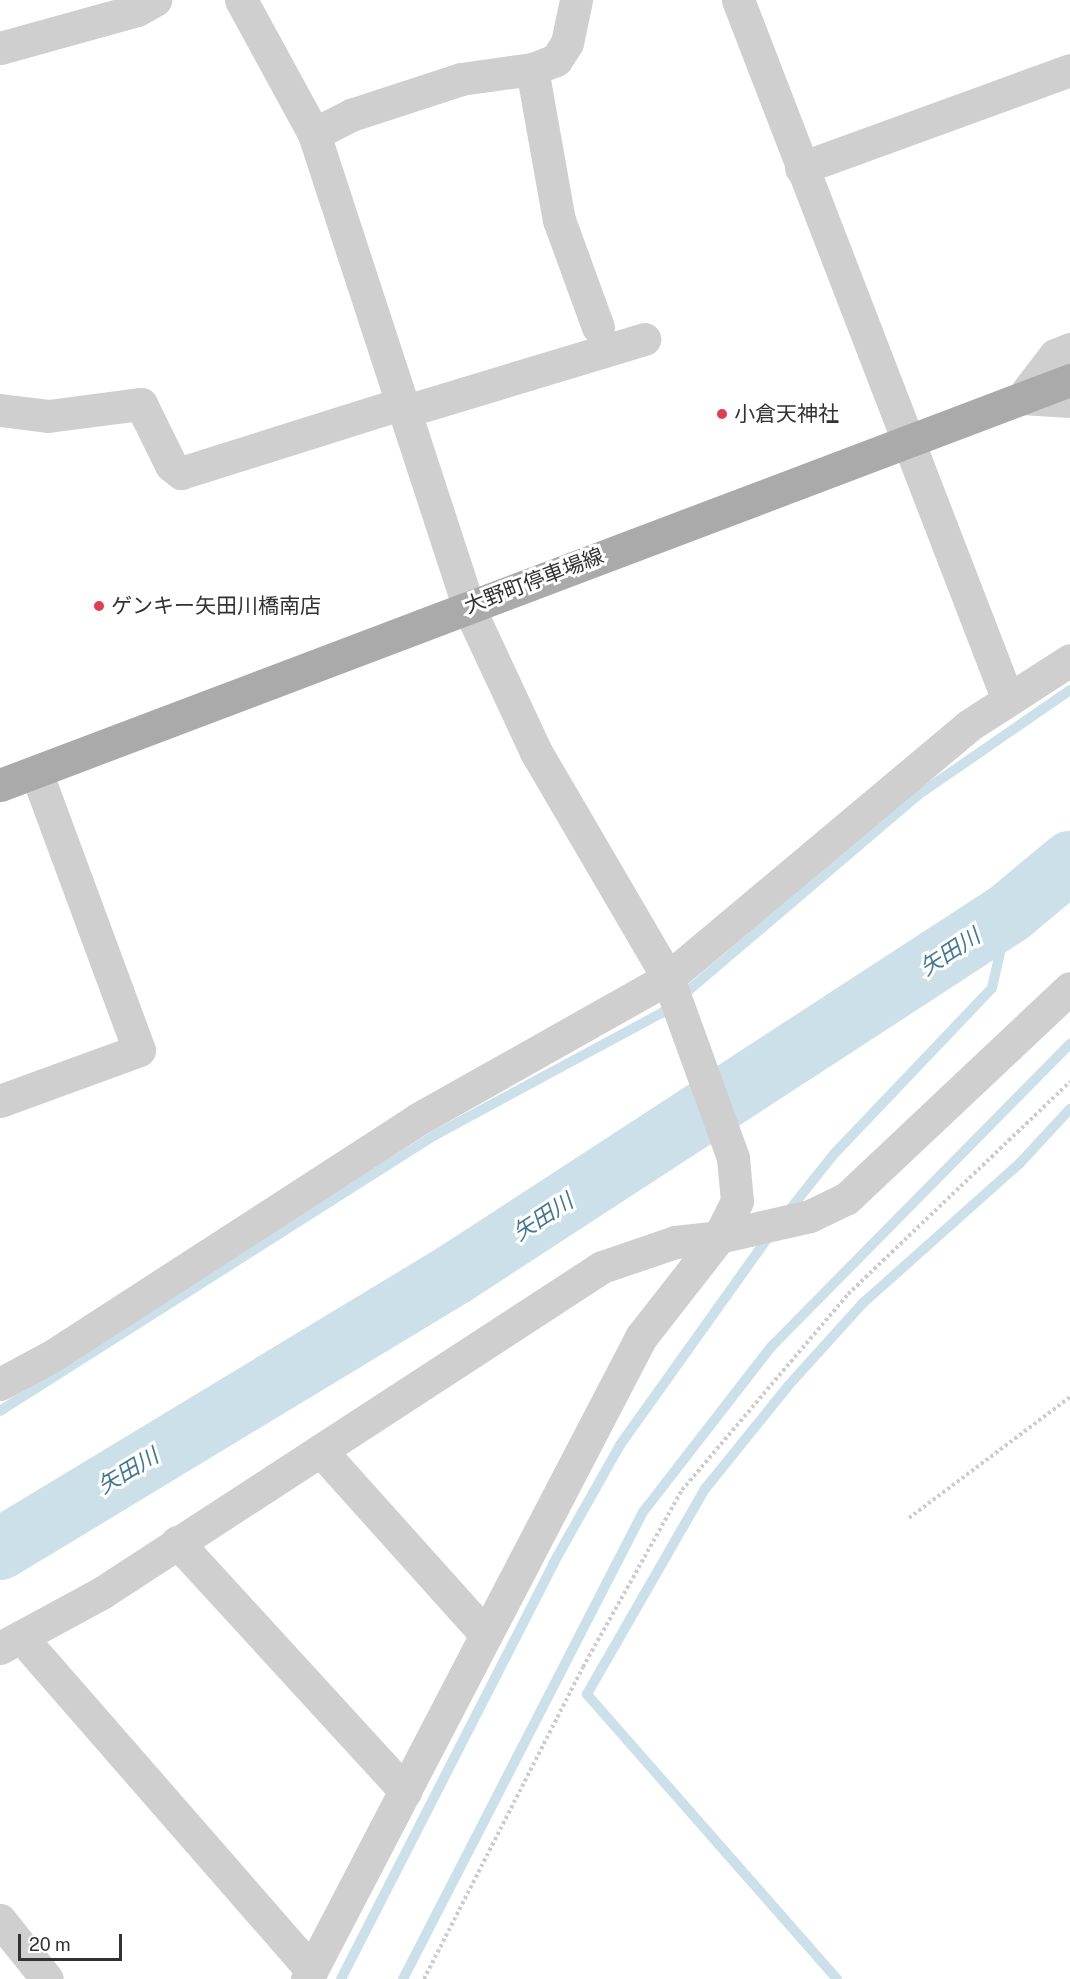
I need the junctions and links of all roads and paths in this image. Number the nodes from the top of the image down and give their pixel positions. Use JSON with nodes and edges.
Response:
{"nodes":[{"id":1,"x":155,"y":0,"type":"edge"},
{"id":2,"x":241,"y":0,"type":"edge"},
{"id":3,"x":576,"y":0,"type":"edge"},
{"id":4,"x":738,"y":0,"type":"edge"},
{"id":5,"x":0,"y":48,"type":"edge"},
{"id":6,"x":532,"y":69,"type":"junction"},
{"id":7,"x":1070,"y":70,"type":"edge"},
{"id":8,"x":314,"y":134,"type":"junction"},
{"id":9,"x":801,"y":168,"type":"junction"},
{"id":10,"x":598,"y":327,"type":"dead end"},
{"id":11,"x":644,"y":339,"type":"dead end"},
{"id":12,"x":1070,"y":349,"type":"edge"},
{"id":13,"x":1070,"y":380,"type":"edge"},
{"id":14,"x":1022,"y":398,"type":"junction"},
{"id":15,"x":1070,"y":401,"type":"edge"},
{"id":16,"x":405,"y":407,"type":"junction"},
{"id":17,"x":0,"y":410,"type":"edge"},
{"id":18,"x":909,"y":445,"type":"junction"},
{"id":19,"x":468,"y":606,"type":"junction"},
{"id":20,"x":1070,"y":660,"type":"edge"},
{"id":21,"x":1008,"y":700,"type":"junction"},
{"id":22,"x":36,"y":772,"type":"junction"},
{"id":23,"x":0,"y":785,"type":"edge"},
{"id":24,"x":669,"y":984,"type":"junction"},
{"id":25,"x":1070,"y":988,"type":"edge"},
{"id":26,"x":1070,"y":1082,"type":"edge"},
{"id":27,"x":0,"y":1101,"type":"edge"},
{"id":28,"x":719,"y":1237,"type":"junction"},
{"id":29,"x":0,"y":1384,"type":"edge"},
{"id":30,"x":1070,"y":1398,"type":"edge"},
{"id":31,"x":321,"y":1451,"type":"junction"},
{"id":32,"x":909,"y":1518,"type":"dead end"},
{"id":33,"x":177,"y":1542,"type":"junction"},
{"id":34,"x":486,"y":1635,"type":"junction"},
{"id":35,"x":11,"y":1643,"type":"edge"},
{"id":36,"x":405,"y":1791,"type":"junction"},
{"id":37,"x":0,"y":1920,"type":"edge"},
{"id":38,"x":309,"y":1974,"type":"edge"},
{"id":39,"x":47,"y":1979,"type":"edge"},
{"id":40,"x":424,"y":1979,"type":"edge"}],
"edges":[{"from":1,"to":5,"type":"street"},
{"from":2,"to":8,"type":"street"},
{"from":3,"to":6,"type":"street"},
{"from":4,"to":9,"type":"street"},
{"from":6,"to":8,"type":"street"},
{"from":6,"to":10,"type":"street"},
{"from":7,"to":9,"type":"street"},
{"from":8,"to":16,"type":"street"},
{"from":9,"to":18,"type":"street"},
{"from":11,"to":16,"type":"street"},
{"from":12,"to":14,"type":"street"},
{"from":13,"to":14,"type":"main road","name":"大野町停車場線"},
{"from":14,"to":15,"type":"street"},
{"from":14,"to":18,"type":"main road","name":"大野町停車場線"},
{"from":16,"to":17,"type":"street"},
{"from":16,"to":19,"type":"street"},
{"from":18,"to":19,"type":"main road","name":"大野町停車場線"},
{"from":18,"to":21,"type":"street"},
{"from":19,"to":22,"type":"main road","name":"大野町停車場線"},
{"from":19,"to":24,"type":"street"},
{"from":20,"to":21,"type":"street"},
{"from":21,"to":24,"type":"street"},
{"from":22,"to":23,"type":"main road","name":"大野町停車場線"},
{"from":22,"to":27,"type":"street"},
{"from":24,"to":28,"type":"street"},
{"from":24,"to":29,"type":"street"},
{"from":25,"to":28,"type":"street"},
{"from":26,"to":40,"type":"path"},
{"from":28,"to":31,"type":"street"},
{"from":28,"to":34,"type":"street"},
{"from":30,"to":32,"type":"path"},
{"from":31,"to":33,"type":"street"},
{"from":31,"to":34,"type":"street"},
{"from":33,"to":35,"type":"street"},
{"from":33,"to":36,"type":"street"},
{"from":34,"to":36,"type":"street"},
{"from":35,"to":38,"type":"street"},
{"from":36,"to":38,"type":"street"},
{"from":37,"to":39,"type":"street"}]}
